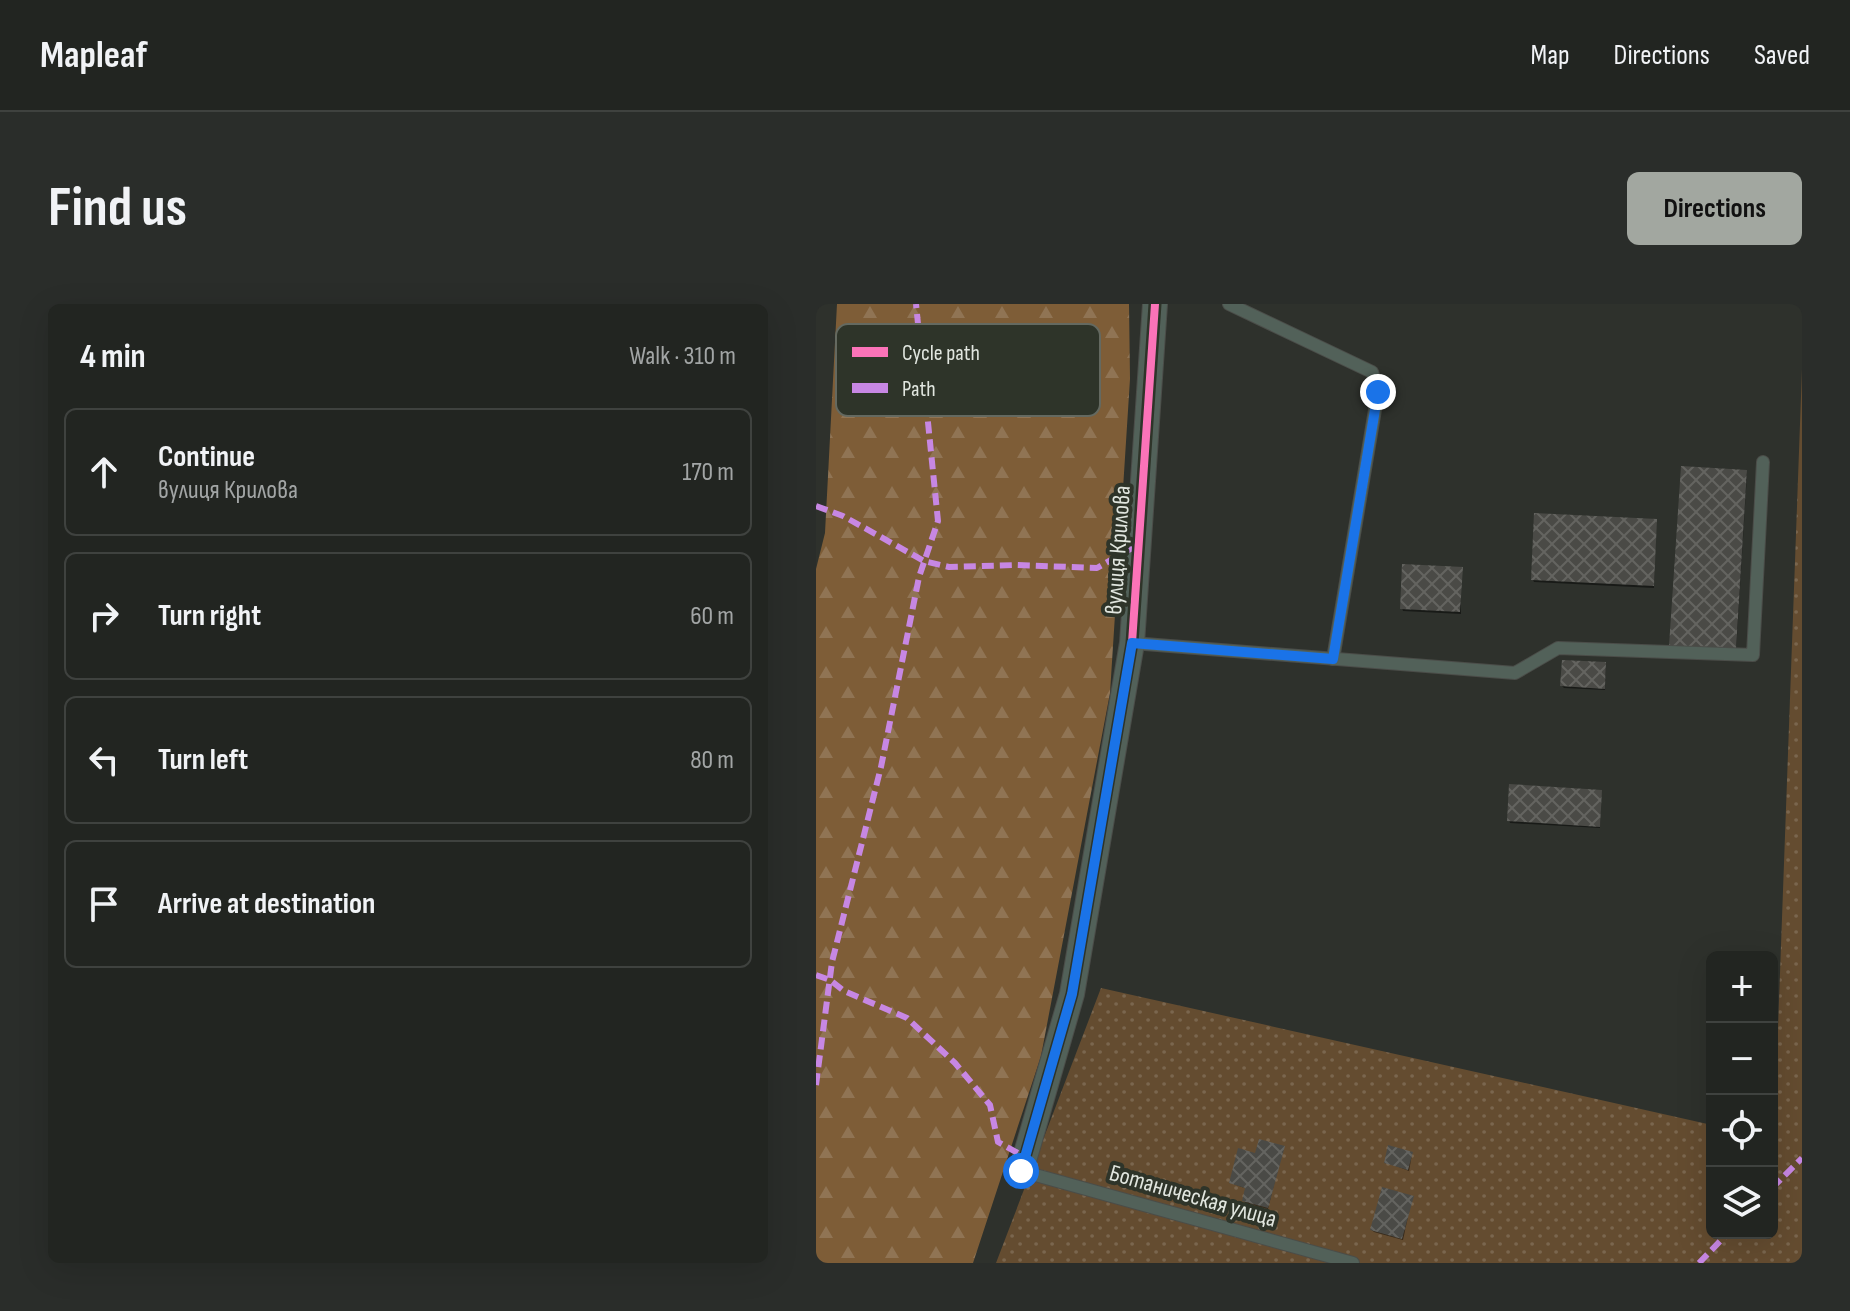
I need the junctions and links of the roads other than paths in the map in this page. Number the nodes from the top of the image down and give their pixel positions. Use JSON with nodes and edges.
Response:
{"nodes":[{"id":1,"x":1155,"y":304,"type":"edge"},
{"id":2,"x":1229,"y":304,"type":"edge"},
{"id":3,"x":1763,"y":462,"type":"dead end"},
{"id":4,"x":1132,"y":643,"type":"junction"},
{"id":5,"x":1333,"y":659,"type":"junction"},
{"id":6,"x":1021,"y":1171,"type":"joint"},
{"id":7,"x":1353,"y":1263,"type":"edge"}],
"edges":[{"from":1,"to":4,"type":"street","name":"вулиця Крилова"},
{"from":2,"to":5,"type":"lane"},
{"from":3,"to":5,"type":"lane"},
{"from":4,"to":5,"type":"lane"},
{"from":4,"to":6,"type":"street","name":"вулиця Крилова"},
{"from":6,"to":7,"type":"lane","name":"Ботаническая улица"}]}
